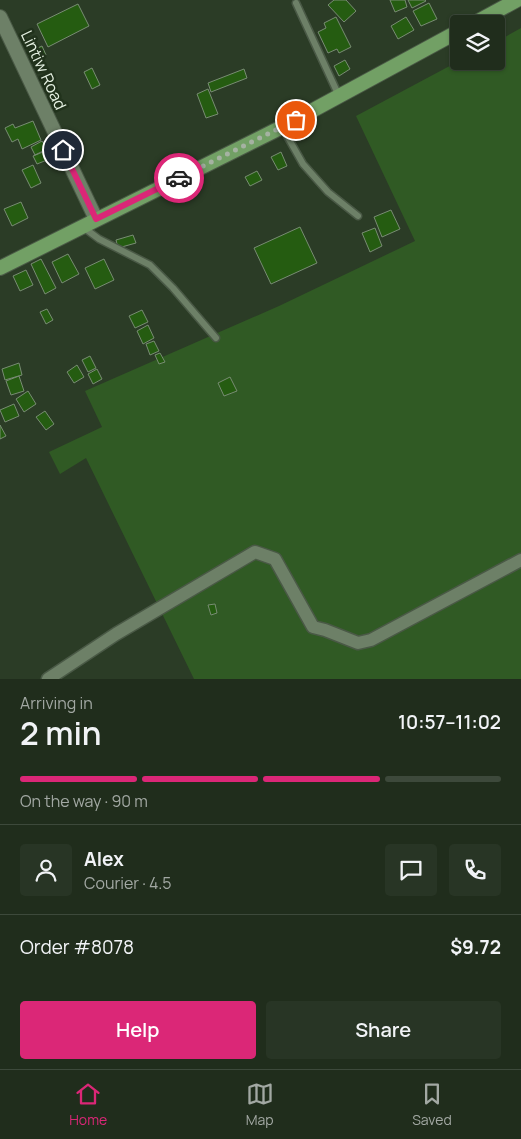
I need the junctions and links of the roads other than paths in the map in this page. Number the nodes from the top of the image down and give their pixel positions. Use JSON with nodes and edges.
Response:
{"nodes":[{"id":1,"x":517,"y":0,"type":"edge"},
{"id":2,"x":296,"y":3,"type":"dead end"},
{"id":3,"x":490,"y":15,"type":"edge"},
{"id":4,"x":0,"y":17,"type":"edge"},
{"id":5,"x":450,"y":36,"type":"edge"},
{"id":6,"x":339,"y":97,"type":"junction"},
{"id":7,"x":282,"y":127,"type":"junction"},
{"id":8,"x":358,"y":216,"type":"dead end"},
{"id":9,"x":96,"y":219,"type":"junction"},
{"id":10,"x":82,"y":226,"type":"junction"},
{"id":11,"x":0,"y":268,"type":"edge"},
{"id":12,"x":216,"y":338,"type":"dead end"},
{"id":13,"x":521,"y":560,"type":"edge"},
{"id":14,"x":48,"y":679,"type":"edge"}],
"edges":[{"from":1,"to":3,"type":"main road"},
{"from":2,"to":6,"type":"lane"},
{"from":4,"to":9,"type":"street","name":"Lintiw Road"},
{"from":5,"to":6,"type":"main road"},
{"from":6,"to":7,"type":"main road"},
{"from":7,"to":8,"type":"lane"},
{"from":7,"to":9,"type":"main road"},
{"from":9,"to":10,"type":"main road"},
{"from":10,"to":11,"type":"main road"},
{"from":10,"to":12,"type":"lane"},
{"from":13,"to":14,"type":"street"}]}
